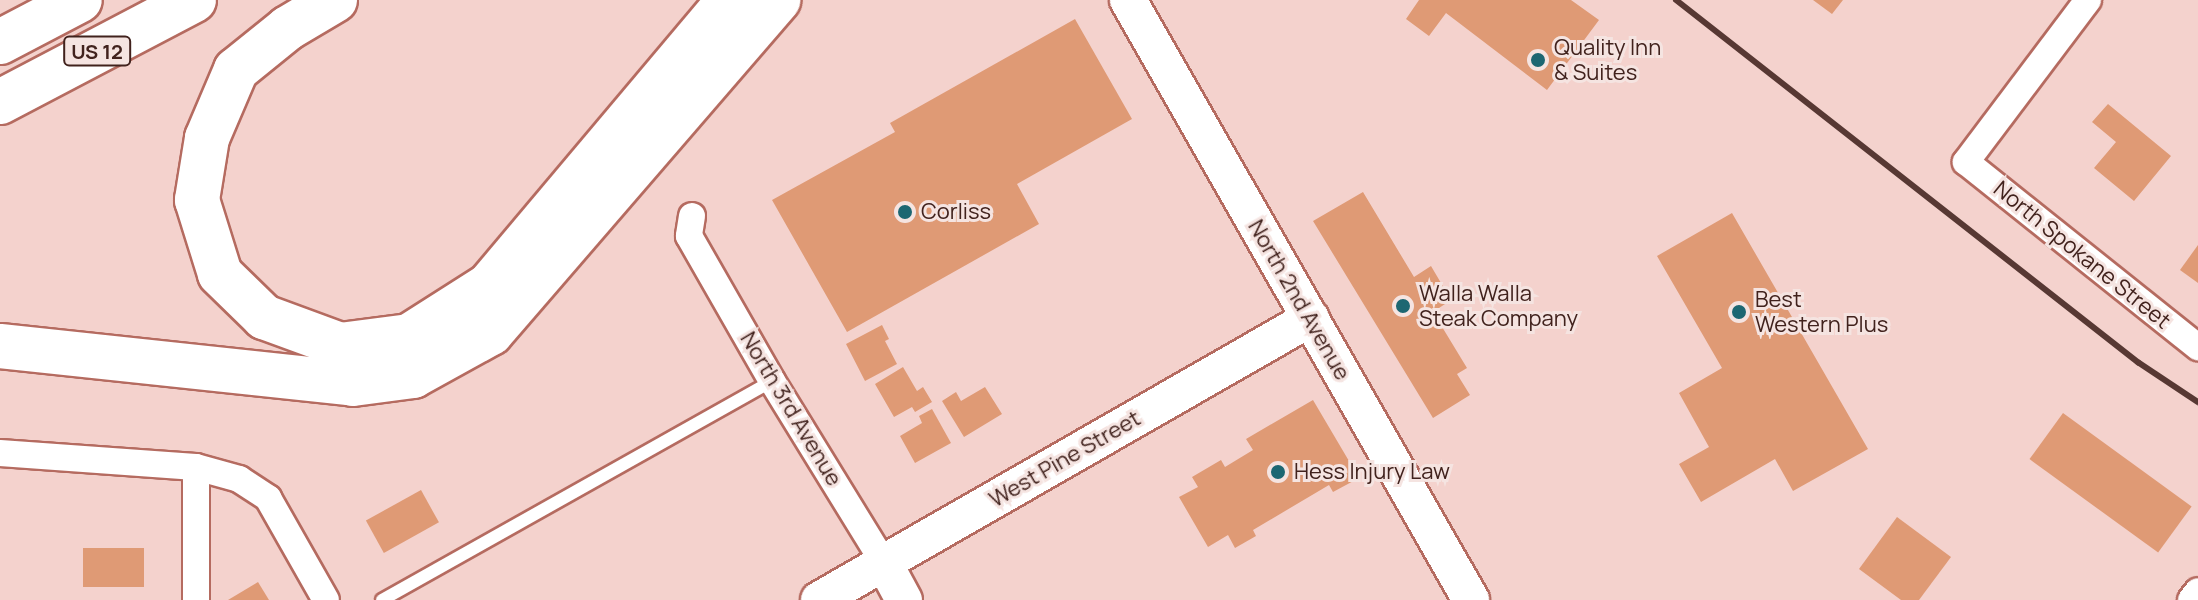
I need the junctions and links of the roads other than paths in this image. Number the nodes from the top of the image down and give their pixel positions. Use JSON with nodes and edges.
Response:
{"nodes":[{"id":1,"x":80,"y":0,"type":"edge"},
{"id":2,"x":194,"y":0,"type":"edge"},
{"id":3,"x":335,"y":0,"type":"edge"},
{"id":4,"x":729,"y":0,"type":"edge"},
{"id":5,"x":778,"y":0,"type":"edge"},
{"id":6,"x":1128,"y":0,"type":"edge"},
{"id":7,"x":2088,"y":0,"type":"edge"},
{"id":8,"x":0,"y":42,"type":"edge"},
{"id":9,"x":0,"y":102,"type":"edge"},
{"id":10,"x":692,"y":216,"type":"dead end"},
{"id":11,"x":1311,"y":318,"type":"junction"},
{"id":12,"x":0,"y":346,"type":"edge"},
{"id":13,"x":2198,"y":347,"type":"edge"},
{"id":14,"x":772,"y":381,"type":"junction"},
{"id":15,"x":0,"y":453,"type":"edge"},
{"id":16,"x":196,"y":467,"type":"junction"},
{"id":17,"x":884,"y":563,"type":"junction"},
{"id":18,"x":2198,"y":591,"type":"edge"},
{"id":19,"x":196,"y":600,"type":"edge"},
{"id":20,"x":326,"y":600,"type":"edge"},
{"id":21,"x":382,"y":600,"type":"edge"},
{"id":22,"x":819,"y":600,"type":"edge"},
{"id":23,"x":904,"y":600,"type":"edge"},
{"id":24,"x":1471,"y":600,"type":"edge"},
{"id":25,"x":2191,"y":600,"type":"edge"}],
"edges":[{"from":1,"to":8,"type":"highway","number":"US 12"},
{"from":2,"to":9,"type":"highway","number":"US 12"},
{"from":3,"to":4,"type":"highway"},
{"from":5,"to":12,"type":"highway"},
{"from":6,"to":11,"type":"main road","name":"North 2nd Avenue"},
{"from":7,"to":13,"type":"street","name":"North Spokane Street"},
{"from":10,"to":14,"type":"street","name":"North 3rd Avenue"},
{"from":11,"to":17,"type":"main road","name":"West Pine Street"},
{"from":11,"to":24,"type":"main road","name":"North 2nd Avenue"},
{"from":14,"to":17,"type":"street","name":"North 3rd Avenue"},
{"from":14,"to":21,"type":"lane"},
{"from":15,"to":16,"type":"street"},
{"from":16,"to":19,"type":"street"},
{"from":16,"to":20,"type":"street"},
{"from":17,"to":22,"type":"main road","name":"West Pine Street"},
{"from":17,"to":23,"type":"main road","name":"North 3rd Avenue"},
{"from":18,"to":25,"type":"street"}]}
